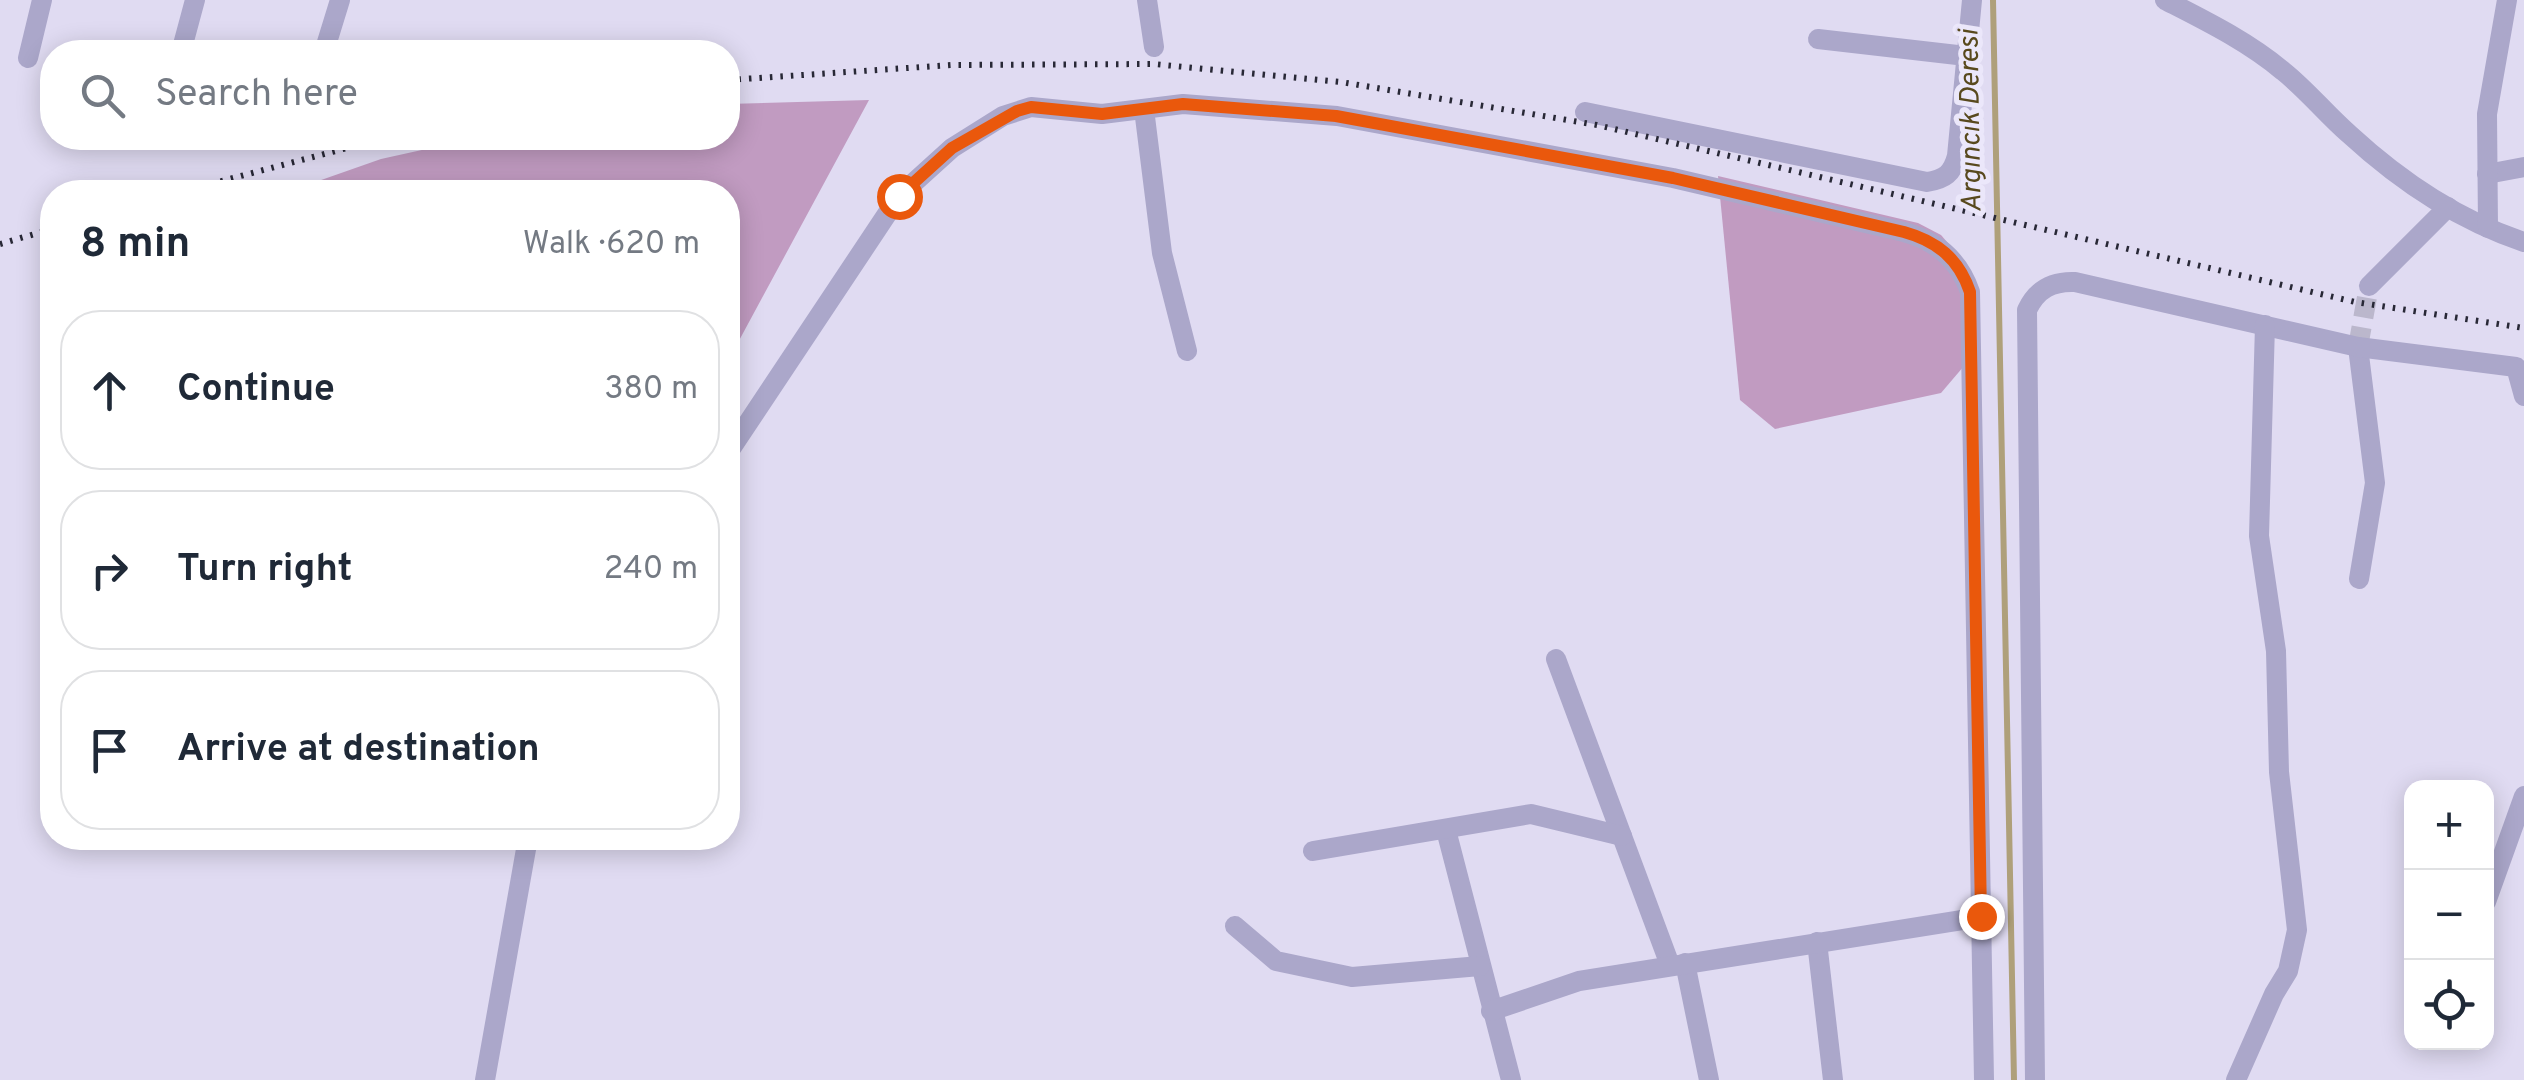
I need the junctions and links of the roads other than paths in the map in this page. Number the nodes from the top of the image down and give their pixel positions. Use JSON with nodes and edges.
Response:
{"nodes":[{"id":1,"x":42,"y":0,"type":"edge"},
{"id":2,"x":195,"y":0,"type":"edge"},
{"id":3,"x":340,"y":0,"type":"edge"},
{"id":4,"x":1147,"y":0,"type":"edge"},
{"id":5,"x":1972,"y":0,"type":"edge"},
{"id":6,"x":2165,"y":0,"type":"edge"},
{"id":7,"x":2507,"y":0,"type":"edge"},
{"id":8,"x":1818,"y":39,"type":"dead end"},
{"id":9,"x":190,"y":40,"type":"edge"},
{"id":10,"x":328,"y":40,"type":"edge"},
{"id":11,"x":1154,"y":47,"type":"dead end"},
{"id":12,"x":1966,"y":56,"type":"junction"},
{"id":13,"x":28,"y":58,"type":"dead end"},
{"id":14,"x":1144,"y":109,"type":"junction"},
{"id":15,"x":1586,"y":112,"type":"dead end"},
{"id":16,"x":2524,"y":167,"type":"edge"},
{"id":17,"x":2487,"y":174,"type":"junction"},
{"id":18,"x":2448,"y":208,"type":"junction"},
{"id":19,"x":2488,"y":228,"type":"junction"},
{"id":20,"x":2524,"y":242,"type":"edge"},
{"id":21,"x":2369,"y":286,"type":"tunnel mouth"},
{"id":22,"x":2264,"y":325,"type":"junction"},
{"id":23,"x":2358,"y":347,"type":"junction"},
{"id":24,"x":1187,"y":351,"type":"dead end"},
{"id":25,"x":2524,"y":396,"type":"edge"},
{"id":26,"x":740,"y":435,"type":"edge"},
{"id":27,"x":2359,"y":580,"type":"dead end"},
{"id":28,"x":1556,"y":659,"type":"dead end"},
{"id":29,"x":2524,"y":796,"type":"edge"},
{"id":30,"x":1446,"y":830,"type":"junction"},
{"id":31,"x":1622,"y":836,"type":"junction"},
{"id":32,"x":526,"y":850,"type":"edge"},
{"id":33,"x":1313,"y":851,"type":"dead end"},
{"id":34,"x":2494,"y":880,"type":"edge"},
{"id":35,"x":1981,"y":916,"type":"junction"},
{"id":36,"x":1235,"y":926,"type":"dead end"},
{"id":37,"x":1817,"y":942,"type":"junction"},
{"id":38,"x":1678,"y":964,"type":"junction"},
{"id":39,"x":1480,"y":966,"type":"junction"},
{"id":40,"x":1491,"y":1010,"type":"junction"},
{"id":41,"x":485,"y":1080,"type":"edge"},
{"id":42,"x":1510,"y":1080,"type":"edge"},
{"id":43,"x":1709,"y":1080,"type":"edge"},
{"id":44,"x":1833,"y":1080,"type":"edge"},
{"id":45,"x":1984,"y":1080,"type":"edge"},
{"id":46,"x":2035,"y":1080,"type":"edge"},
{"id":47,"x":2236,"y":1080,"type":"edge"}],
"edges":[{"from":1,"to":13,"type":"street"},
{"from":2,"to":9,"type":"street"},
{"from":3,"to":10,"type":"street"},
{"from":4,"to":11,"type":"street"},
{"from":5,"to":12,"type":"street"},
{"from":6,"to":18,"type":"street"},
{"from":7,"to":17,"type":"street"},
{"from":8,"to":12,"type":"street"},
{"from":12,"to":15,"type":"street"},
{"from":14,"to":24,"type":"street"},
{"from":14,"to":26,"type":"street"},
{"from":14,"to":35,"type":"street"},
{"from":16,"to":17,"type":"street"},
{"from":17,"to":19,"type":"street"},
{"from":18,"to":19,"type":"street"},
{"from":18,"to":21,"type":"street"},
{"from":19,"to":20,"type":"street"},
{"from":22,"to":23,"type":"street"},
{"from":22,"to":46,"type":"street"},
{"from":22,"to":47,"type":"street"},
{"from":23,"to":25,"type":"street"},
{"from":23,"to":27,"type":"street"},
{"from":28,"to":31,"type":"street"},
{"from":29,"to":34,"type":"street"},
{"from":30,"to":31,"type":"street"},
{"from":30,"to":33,"type":"street"},
{"from":30,"to":39,"type":"street"},
{"from":31,"to":38,"type":"street"},
{"from":32,"to":41,"type":"street"},
{"from":35,"to":37,"type":"street"},
{"from":35,"to":45,"type":"street"},
{"from":36,"to":39,"type":"street"},
{"from":37,"to":38,"type":"street"},
{"from":37,"to":44,"type":"street"},
{"from":38,"to":40,"type":"street"},
{"from":38,"to":43,"type":"street"},
{"from":39,"to":40,"type":"street"},
{"from":40,"to":42,"type":"street"}]}
